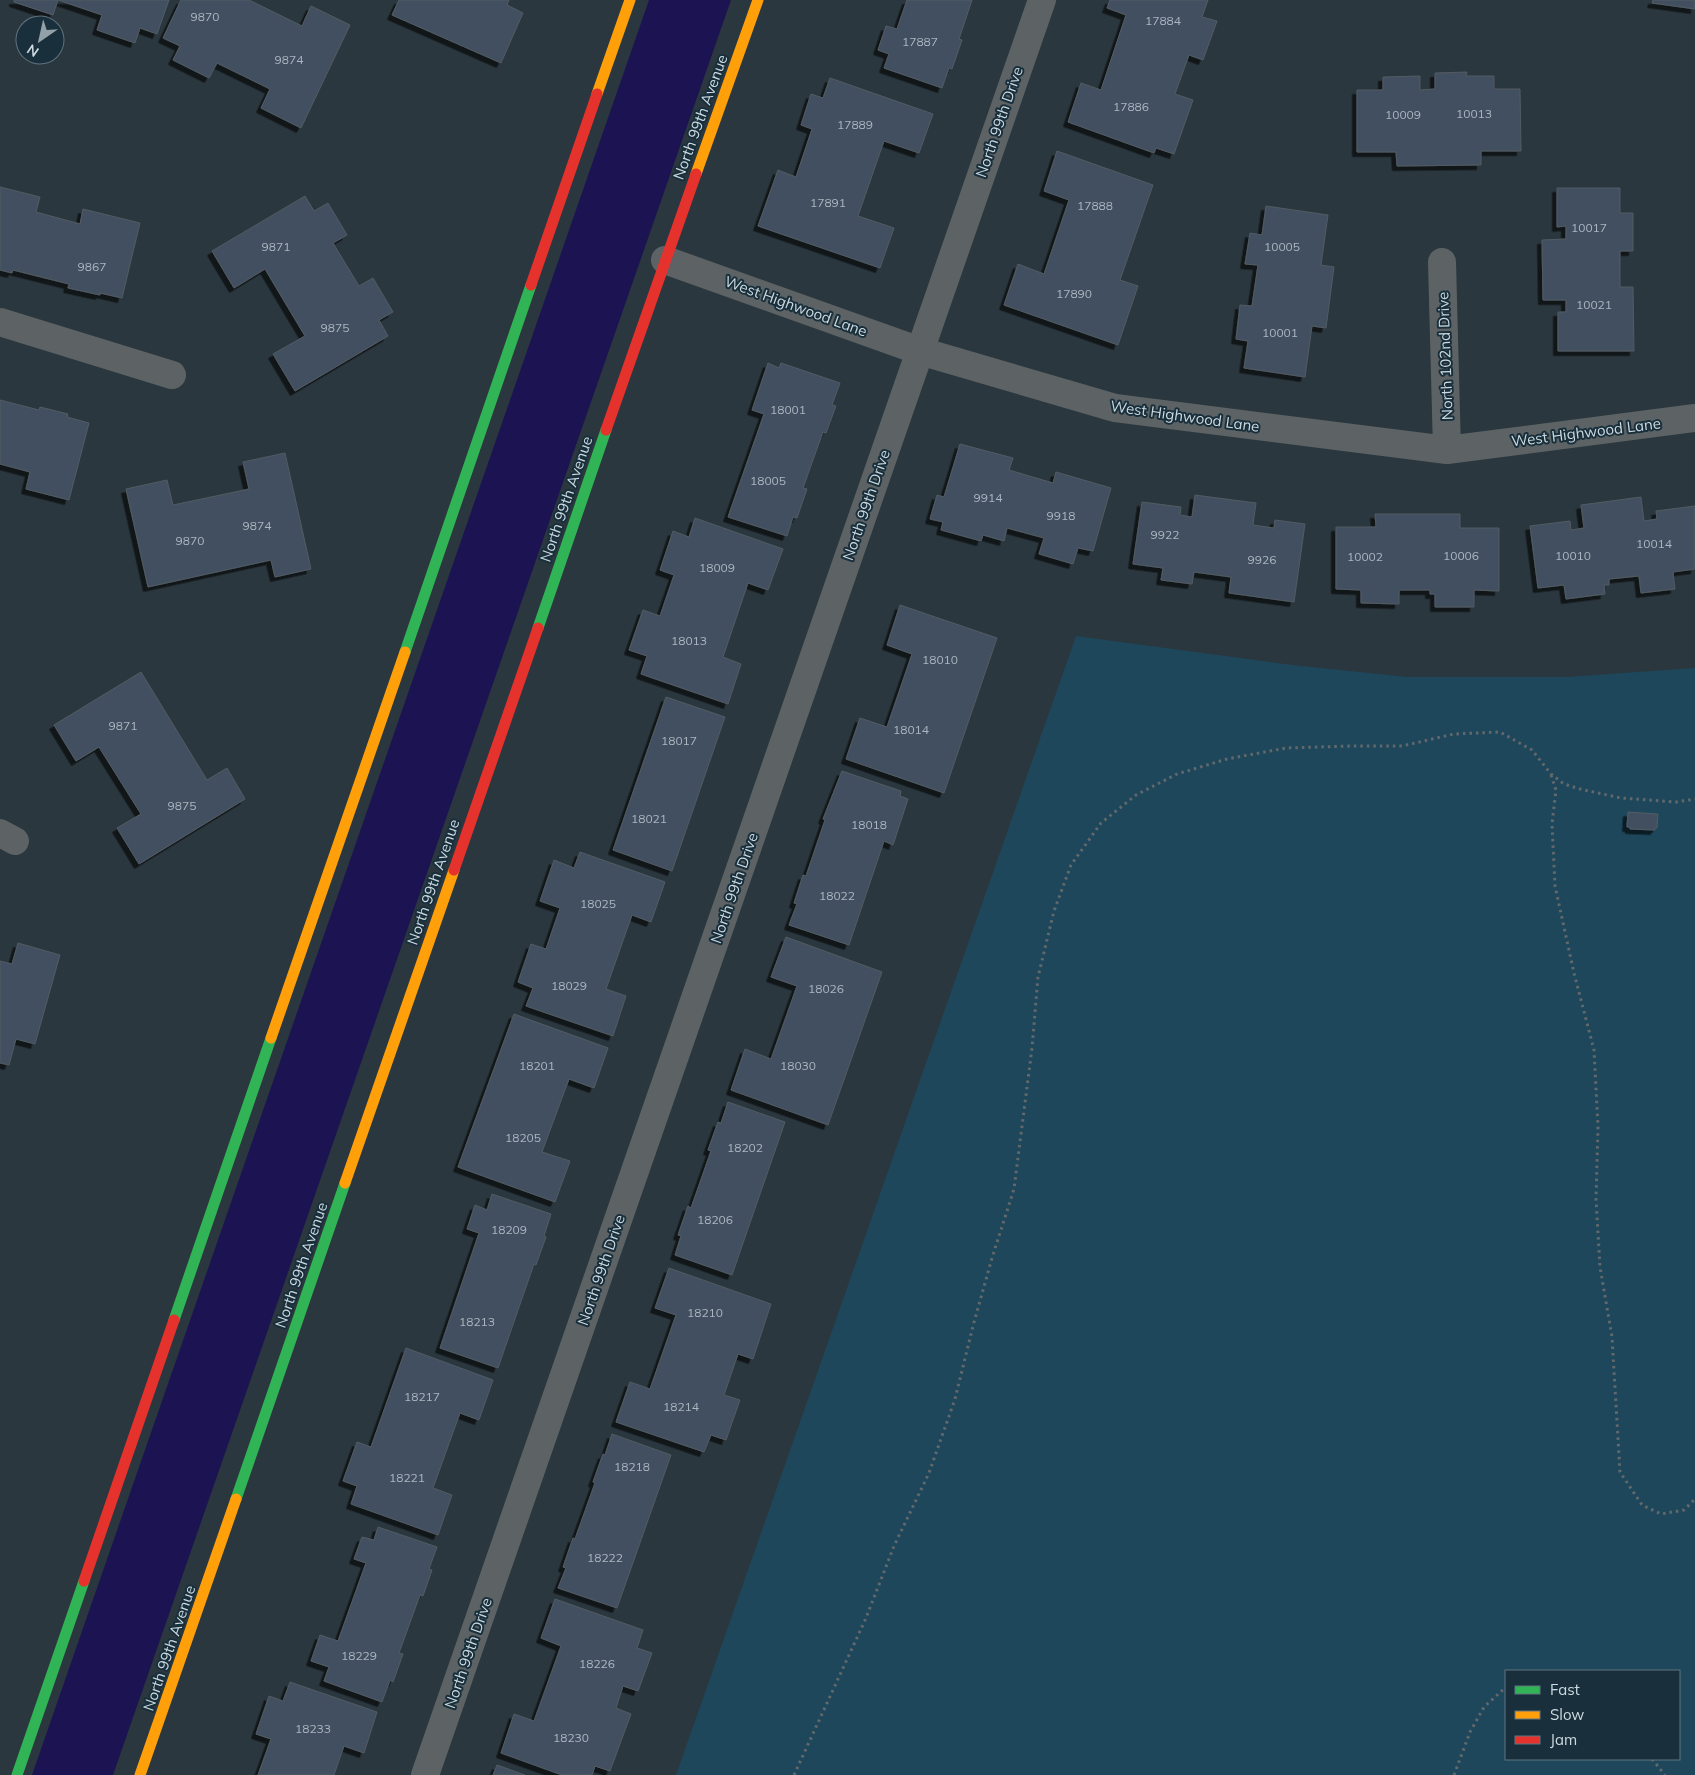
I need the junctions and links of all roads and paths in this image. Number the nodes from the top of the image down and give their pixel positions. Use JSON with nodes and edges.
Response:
{"nodes":[{"id":1,"x":630,"y":0,"type":"edge"},
{"id":2,"x":758,"y":0,"type":"edge"},
{"id":3,"x":1042,"y":0,"type":"edge"},
{"id":4,"x":665,"y":260,"type":"junction"},
{"id":5,"x":1442,"y":262,"type":"dead end"},
{"id":6,"x":0,"y":322,"type":"edge"},
{"id":7,"x":920,"y":350,"type":"junction"},
{"id":8,"x":172,"y":376,"type":"dead end"},
{"id":9,"x":1695,"y":418,"type":"edge"},
{"id":10,"x":1447,"y":450,"type":"junction"},
{"id":11,"x":1551,"y":774,"type":"junction"},
{"id":12,"x":1695,"y":799,"type":"edge"},
{"id":13,"x":1695,"y":1499,"type":"edge"},
{"id":14,"x":1505,"y":1687,"type":"edge"},
{"id":15,"x":1653,"y":1760,"type":"edge"},
{"id":16,"x":17,"y":1775,"type":"edge"},
{"id":17,"x":140,"y":1775,"type":"edge"},
{"id":18,"x":425,"y":1775,"type":"edge"},
{"id":19,"x":794,"y":1775,"type":"edge"},
{"id":20,"x":1454,"y":1775,"type":"edge"},
{"id":21,"x":1665,"y":1775,"type":"edge"}],
"edges":[{"from":1,"to":16,"type":"main road"},
{"from":2,"to":4,"type":"main road","name":"North 99th Avenue"},
{"from":3,"to":7,"type":"street","name":"North 99th Drive"},
{"from":4,"to":7,"type":"street","name":"West Highwood Lane"},
{"from":4,"to":17,"type":"main road","name":"North 99th Avenue"},
{"from":5,"to":10,"type":"street","name":"North 102nd Drive"},
{"from":6,"to":8,"type":"street"},
{"from":7,"to":10,"type":"street","name":"West Highwood Lane"},
{"from":7,"to":18,"type":"street","name":"North 99th Drive"},
{"from":9,"to":10,"type":"street","name":"West Highwood Lane"},
{"from":11,"to":12,"type":"path"},
{"from":11,"to":13,"type":"path"},
{"from":11,"to":19,"type":"path"},
{"from":14,"to":20,"type":"path"},
{"from":15,"to":21,"type":"path"}]}
